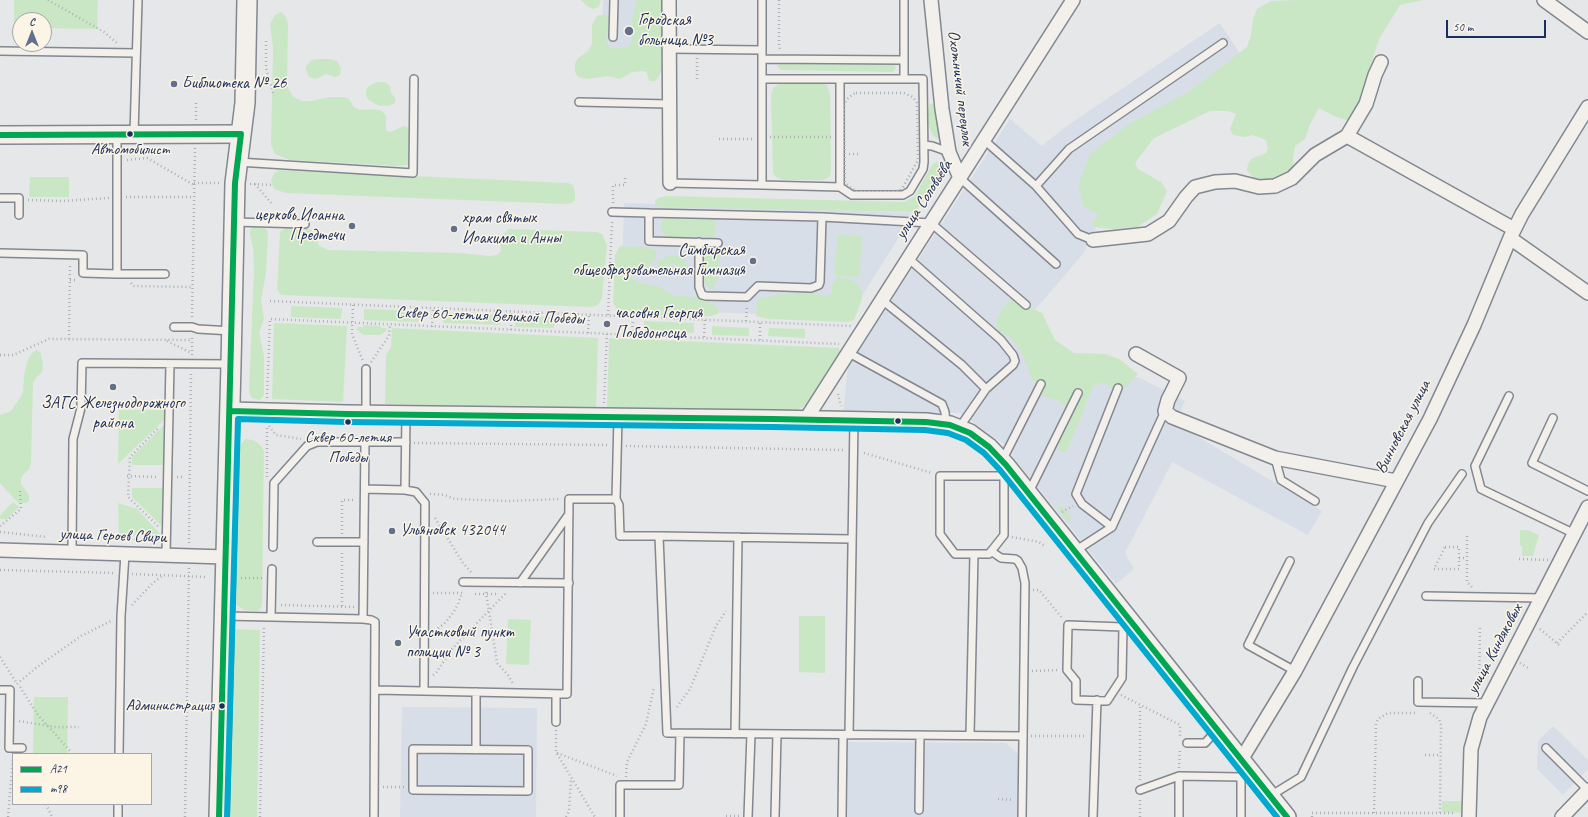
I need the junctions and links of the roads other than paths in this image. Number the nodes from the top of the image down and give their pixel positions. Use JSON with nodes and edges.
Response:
{"nodes":[{"id":1,"x":138,"y":0,"type":"edge"},
{"id":2,"x":247,"y":0,"type":"edge"},
{"id":3,"x":614,"y":0,"type":"edge"},
{"id":4,"x":669,"y":0,"type":"edge"},
{"id":5,"x":762,"y":0,"type":"edge"},
{"id":6,"x":904,"y":0,"type":"edge"},
{"id":7,"x":931,"y":0,"type":"edge"},
{"id":8,"x":1073,"y":0,"type":"edge"},
{"id":9,"x":1544,"y":0,"type":"edge"},
{"id":10,"x":1588,"y":32,"type":"edge"},
{"id":11,"x":613,"y":37,"type":"dead end"},
{"id":12,"x":1223,"y":43,"type":"dead end"},
{"id":13,"x":669,"y":49,"type":"junction"},
{"id":14,"x":762,"y":50,"type":"junction"},
{"id":15,"x":0,"y":51,"type":"edge"},
{"id":16,"x":133,"y":53,"type":"junction"},
{"id":17,"x":762,"y":59,"type":"junction"},
{"id":18,"x":903,"y":60,"type":"junction"},
{"id":19,"x":1381,"y":62,"type":"dead end"},
{"id":20,"x":414,"y":79,"type":"dead end"},
{"id":21,"x":762,"y":79,"type":"junction"},
{"id":22,"x":840,"y":79,"type":"junction"},
{"id":23,"x":904,"y":79,"type":"junction"},
{"id":24,"x":579,"y":102,"type":"dead end"},
{"id":25,"x":669,"y":104,"type":"junction"},
{"id":26,"x":1588,"y":107,"type":"edge"},
{"id":27,"x":125,"y":134,"type":"junction"},
{"id":28,"x":241,"y":134,"type":"junction"},
{"id":29,"x":0,"y":135,"type":"edge"},
{"id":30,"x":1347,"y":136,"type":"junction"},
{"id":31,"x":984,"y":140,"type":"junction"},
{"id":32,"x":924,"y":145,"type":"junction"},
{"id":33,"x":949,"y":152,"type":"junction"},
{"id":34,"x":237,"y":162,"type":"junction"},
{"id":35,"x":960,"y":178,"type":"junction"},
{"id":36,"x":670,"y":183,"type":"joint"},
{"id":37,"x":762,"y":186,"type":"junction"},
{"id":38,"x":1036,"y":186,"type":"junction"},
{"id":39,"x":840,"y":188,"type":"junction"},
{"id":40,"x":0,"y":198,"type":"edge"},
{"id":41,"x":612,"y":212,"type":"road end"},
{"id":42,"x":650,"y":213,"type":"junction"},
{"id":43,"x":19,"y":215,"type":"dead end"},
{"id":44,"x":822,"y":217,"type":"junction"},
{"id":45,"x":234,"y":222,"type":"junction"},
{"id":46,"x":931,"y":223,"type":"junction"},
{"id":47,"x":305,"y":224,"type":"dead end"},
{"id":48,"x":1512,"y":233,"type":"junction"},
{"id":49,"x":1092,"y":240,"type":"joint"},
{"id":50,"x":699,"y":242,"type":"junction"},
{"id":51,"x":718,"y":243,"type":"dead end"},
{"id":52,"x":0,"y":253,"type":"edge"},
{"id":53,"x":908,"y":258,"type":"junction"},
{"id":54,"x":1056,"y":264,"type":"dead end"},
{"id":55,"x":117,"y":274,"type":"junction"},
{"id":56,"x":165,"y":274,"type":"dead end"},
{"id":57,"x":1588,"y":293,"type":"edge"},
{"id":58,"x":882,"y":300,"type":"junction"},
{"id":59,"x":1026,"y":305,"type":"dead end"},
{"id":60,"x":174,"y":327,"type":"dead end"},
{"id":61,"x":232,"y":331,"type":"junction"},
{"id":62,"x":851,"y":349,"type":"junction"},
{"id":63,"x":1136,"y":354,"type":"dead end"},
{"id":64,"x":170,"y":364,"type":"junction"},
{"id":65,"x":232,"y":364,"type":"junction"},
{"id":66,"x":366,"y":369,"type":"road end"},
{"id":67,"x":1041,"y":384,"type":"dead end"},
{"id":68,"x":1118,"y":388,"type":"dead end"},
{"id":69,"x":986,"y":389,"type":"junction"},
{"id":70,"x":1078,"y":393,"type":"dead end"},
{"id":71,"x":1509,"y":396,"type":"dead end"},
{"id":72,"x":230,"y":411,"type":"junction"},
{"id":73,"x":1166,"y":411,"type":"junction"},
{"id":74,"x":366,"y":414,"type":"junction"},
{"id":75,"x":406,"y":415,"type":"junction"},
{"id":76,"x":610,"y":416,"type":"junction"},
{"id":77,"x":1553,"y":418,"type":"dead end"},
{"id":78,"x":806,"y":419,"type":"junction"},
{"id":79,"x":854,"y":421,"type":"junction"},
{"id":80,"x":952,"y":426,"type":"junction"},
{"id":81,"x":365,"y":442,"type":"junction"},
{"id":82,"x":406,"y":442,"type":"junction"},
{"id":83,"x":1275,"y":458,"type":"junction"},
{"id":84,"x":1005,"y":470,"type":"junction"},
{"id":85,"x":1462,"y":474,"type":"dead end"},
{"id":86,"x":1396,"y":481,"type":"junction"},
{"id":87,"x":365,"y":489,"type":"junction"},
{"id":88,"x":405,"y":490,"type":"junction"},
{"id":89,"x":1588,"y":491,"type":"edge"},
{"id":90,"x":1028,"y":494,"type":"junction"},
{"id":91,"x":616,"y":499,"type":"junction"},
{"id":92,"x":1315,"y":501,"type":"dead end"},
{"id":93,"x":1588,"y":507,"type":"edge"},
{"id":94,"x":569,"y":514,"type":"junction"},
{"id":95,"x":1112,"y":528,"type":"junction"},
{"id":96,"x":1580,"y":531,"type":"edge"},
{"id":97,"x":659,"y":536,"type":"junction"},
{"id":98,"x":738,"y":537,"type":"junction"},
{"id":99,"x":851,"y":539,"type":"junction"},
{"id":100,"x":317,"y":542,"type":"dead end"},
{"id":101,"x":364,"y":542,"type":"junction"},
{"id":102,"x":273,"y":547,"type":"dead end"},
{"id":103,"x":0,"y":550,"type":"edge"},
{"id":104,"x":991,"y":551,"type":"junction"},
{"id":105,"x":1075,"y":551,"type":"junction"},
{"id":106,"x":72,"y":552,"type":"junction"},
{"id":107,"x":125,"y":554,"type":"junction"},
{"id":108,"x":974,"y":554,"type":"junction"},
{"id":109,"x":166,"y":555,"type":"junction"},
{"id":110,"x":225,"y":557,"type":"junction"},
{"id":111,"x":1290,"y":561,"type":"dead end"},
{"id":112,"x":272,"y":569,"type":"dead end"},
{"id":113,"x":464,"y":582,"type":"dead end"},
{"id":114,"x":520,"y":583,"type":"junction"},
{"id":115,"x":569,"y":583,"type":"junction"},
{"id":116,"x":1426,"y":596,"type":"dead end"},
{"id":117,"x":1542,"y":598,"type":"junction"},
{"id":118,"x":224,"y":616,"type":"junction"},
{"id":119,"x":271,"y":617,"type":"junction"},
{"id":120,"x":363,"y":619,"type":"junction"},
{"id":121,"x":1127,"y":624,"type":"junction"},
{"id":122,"x":1295,"y":671,"type":"junction"},
{"id":123,"x":1418,"y":681,"type":"dead end"},
{"id":124,"x":0,"y":690,"type":"edge"},
{"id":125,"x":376,"y":690,"type":"junction"},
{"id":126,"x":424,"y":691,"type":"junction"},
{"id":127,"x":476,"y":692,"type":"junction"},
{"id":128,"x":556,"y":694,"type":"junction"},
{"id":129,"x":1097,"y":700,"type":"junction"},
{"id":130,"x":1483,"y":703,"type":"junction"},
{"id":131,"x":556,"y":722,"type":"road end"},
{"id":132,"x":1217,"y":730,"type":"junction"},
{"id":133,"x":680,"y":733,"type":"junction"},
{"id":134,"x":735,"y":734,"type":"junction"},
{"id":135,"x":751,"y":734,"type":"junction"},
{"id":136,"x":777,"y":734,"type":"junction"},
{"id":137,"x":846,"y":735,"type":"junction"},
{"id":138,"x":920,"y":735,"type":"junction"},
{"id":139,"x":970,"y":735,"type":"junction"},
{"id":140,"x":1023,"y":736,"type":"junction"},
{"id":141,"x":1187,"y":743,"type":"dead end"},
{"id":142,"x":22,"y":748,"type":"dead end"},
{"id":143,"x":1546,"y":748,"type":"dead end"},
{"id":144,"x":476,"y":750,"type":"junction"},
{"id":145,"x":119,"y":753,"type":"edge"},
{"id":146,"x":1244,"y":769,"type":"junction"},
{"id":147,"x":1179,"y":776,"type":"junction"},
{"id":148,"x":1140,"y":790,"type":"road end"},
{"id":149,"x":1588,"y":790,"type":"edge"},
{"id":150,"x":1270,"y":796,"type":"junction"},
{"id":151,"x":118,"y":805,"type":"edge"},
{"id":152,"x":919,"y":810,"type":"dead end"},
{"id":153,"x":1469,"y":815,"type":"edge"},
{"id":154,"x":775,"y":816,"type":"dead end"},
{"id":155,"x":118,"y":817,"type":"edge"},
{"id":156,"x":219,"y":817,"type":"edge"},
{"id":157,"x":374,"y":817,"type":"edge"},
{"id":158,"x":620,"y":817,"type":"edge"},
{"id":159,"x":746,"y":817,"type":"edge"},
{"id":160,"x":842,"y":817,"type":"edge"},
{"id":161,"x":1022,"y":817,"type":"edge"},
{"id":162,"x":1094,"y":817,"type":"edge"},
{"id":163,"x":1179,"y":817,"type":"edge"},
{"id":164,"x":1241,"y":817,"type":"edge"},
{"id":165,"x":1287,"y":817,"type":"edge"},
{"id":166,"x":1562,"y":817,"type":"edge"}],
"edges":[{"from":1,"to":16,"type":"lane"},
{"from":2,"to":28,"type":"main road"},
{"from":3,"to":11,"type":"lane"},
{"from":4,"to":13,"type":"street"},
{"from":5,"to":14,"type":"lane"},
{"from":6,"to":18,"type":"lane"},
{"from":7,"to":33,"type":"street","name":"Охотничий переулок"},
{"from":8,"to":31,"type":"street","name":"улица Соловьёва"},
{"from":9,"to":10,"type":"street"},
{"from":12,"to":38,"type":"lane"},
{"from":13,"to":14,"type":"lane"},
{"from":13,"to":25,"type":"street"},
{"from":14,"to":17,"type":"lane"},
{"from":15,"to":16,"type":"lane"},
{"from":16,"to":27,"type":"lane"},
{"from":17,"to":18,"type":"lane"},
{"from":17,"to":21,"type":"lane"},
{"from":18,"to":23,"type":"lane"},
{"from":19,"to":30,"type":"street"},
{"from":20,"to":34,"type":"lane"},
{"from":21,"to":22,"type":"lane"},
{"from":21,"to":37,"type":"lane"},
{"from":22,"to":23,"type":"lane"},
{"from":22,"to":39,"type":"lane"},
{"from":23,"to":32,"type":"lane"},
{"from":24,"to":25,"type":"lane"},
{"from":25,"to":36,"type":"street"},
{"from":26,"to":48,"type":"street","name":"Винновская улица"},
{"from":27,"to":28,"type":"street"},
{"from":27,"to":29,"type":"street"},
{"from":27,"to":55,"type":"lane"},
{"from":28,"to":34,"type":"main road"},
{"from":30,"to":48,"type":"street"},
{"from":30,"to":49,"type":"street"},
{"from":31,"to":35,"type":"street","name":"улица Соловьёва"},
{"from":31,"to":38,"type":"lane"},
{"from":32,"to":33,"type":"lane"},
{"from":32,"to":39,"type":"lane"},
{"from":33,"to":35,"type":"street","name":"Охотничий переулок"},
{"from":34,"to":45,"type":"main road"},
{"from":35,"to":46,"type":"street","name":"улица Соловьёва"},
{"from":35,"to":54,"type":"lane"},
{"from":36,"to":37,"type":"lane"},
{"from":37,"to":39,"type":"lane"},
{"from":38,"to":49,"type":"lane"},
{"from":40,"to":43,"type":"lane"},
{"from":41,"to":42,"type":"lane"},
{"from":42,"to":44,"type":"lane"},
{"from":42,"to":50,"type":"lane"},
{"from":44,"to":46,"type":"lane"},
{"from":44,"to":50,"type":"lane"},
{"from":45,"to":47,"type":"lane"},
{"from":45,"to":61,"type":"main road"},
{"from":46,"to":53,"type":"street","name":"улица Соловьёва"},
{"from":46,"to":59,"type":"lane"},
{"from":48,"to":57,"type":"street"},
{"from":48,"to":86,"type":"street","name":"Винновская улица"},
{"from":50,"to":51,"type":"lane"},
{"from":52,"to":55,"type":"lane"},
{"from":53,"to":58,"type":"street","name":"улица Соловьёва"},
{"from":53,"to":69,"type":"lane"},
{"from":55,"to":56,"type":"lane"},
{"from":58,"to":62,"type":"street","name":"улица Соловьёва"},
{"from":58,"to":69,"type":"lane"},
{"from":60,"to":61,"type":"lane"},
{"from":61,"to":65,"type":"main road"},
{"from":62,"to":78,"type":"street","name":"улица Соловьёва"},
{"from":62,"to":80,"type":"lane"},
{"from":63,"to":73,"type":"street"},
{"from":64,"to":65,"type":"lane"},
{"from":64,"to":106,"type":"lane"},
{"from":64,"to":109,"type":"lane"},
{"from":65,"to":72,"type":"main road"},
{"from":66,"to":74,"type":"lane"},
{"from":67,"to":84,"type":"lane"},
{"from":68,"to":95,"type":"lane"},
{"from":69,"to":80,"type":"lane"},
{"from":70,"to":90,"type":"lane"},
{"from":71,"to":96,"type":"lane"},
{"from":72,"to":74,"type":"street"},
{"from":72,"to":110,"type":"main road"},
{"from":73,"to":83,"type":"street"},
{"from":73,"to":95,"type":"lane"},
{"from":74,"to":75,"type":"street"},
{"from":75,"to":76,"type":"street"},
{"from":75,"to":82,"type":"lane"},
{"from":76,"to":78,"type":"street"},
{"from":76,"to":91,"type":"lane"},
{"from":77,"to":89,"type":"lane"},
{"from":78,"to":79,"type":"street"},
{"from":79,"to":80,"type":"street"},
{"from":79,"to":99,"type":"lane"},
{"from":80,"to":84,"type":"street"},
{"from":81,"to":82,"type":"lane"},
{"from":81,"to":87,"type":"lane"},
{"from":81,"to":102,"type":"lane"},
{"from":82,"to":88,"type":"lane"},
{"from":83,"to":86,"type":"street"},
{"from":83,"to":92,"type":"lane"},
{"from":84,"to":90,"type":"street"},
{"from":84,"to":104,"type":"lane"},
{"from":84,"to":108,"type":"lane"},
{"from":85,"to":150,"type":"lane"},
{"from":86,"to":122,"type":"street","name":"Винновская улица"},
{"from":87,"to":88,"type":"lane"},
{"from":87,"to":101,"type":"lane"},
{"from":88,"to":126,"type":"lane"},
{"from":90,"to":105,"type":"street"},
{"from":91,"to":94,"type":"lane"},
{"from":91,"to":97,"type":"lane"},
{"from":93,"to":96,"type":"street","name":"улица Киндяковых"},
{"from":94,"to":114,"type":"lane"},
{"from":94,"to":115,"type":"lane"},
{"from":95,"to":105,"type":"lane"},
{"from":96,"to":117,"type":"street","name":"улица Киндяковых"},
{"from":97,"to":98,"type":"lane"},
{"from":97,"to":133,"type":"lane"},
{"from":98,"to":99,"type":"lane"},
{"from":98,"to":134,"type":"lane"},
{"from":99,"to":137,"type":"lane"},
{"from":100,"to":101,"type":"lane"},
{"from":101,"to":120,"type":"lane"},
{"from":103,"to":106,"type":"street","name":"улица Героев Свири"},
{"from":104,"to":108,"type":"lane"},
{"from":104,"to":140,"type":"lane"},
{"from":105,"to":121,"type":"street"},
{"from":106,"to":107,"type":"street","name":"улица Героев Свири"},
{"from":107,"to":109,"type":"street","name":"улица Героев Свири"},
{"from":107,"to":145,"type":"lane"},
{"from":108,"to":139,"type":"lane"},
{"from":109,"to":110,"type":"street","name":"улица Героев Свири"},
{"from":110,"to":118,"type":"main road"},
{"from":111,"to":122,"type":"lane"},
{"from":112,"to":119,"type":"lane"},
{"from":113,"to":114,"type":"lane"},
{"from":114,"to":115,"type":"lane"},
{"from":115,"to":128,"type":"lane"},
{"from":116,"to":117,"type":"lane"},
{"from":117,"to":130,"type":"street","name":"улица Киндяковых"},
{"from":118,"to":119,"type":"lane"},
{"from":118,"to":156,"type":"main road"},
{"from":119,"to":120,"type":"lane"},
{"from":120,"to":125,"type":"lane"},
{"from":121,"to":129,"type":"lane"},
{"from":121,"to":129,"type":"lane"},
{"from":121,"to":132,"type":"street"},
{"from":122,"to":146,"type":"street","name":"Винновская улица"},
{"from":123,"to":130,"type":"lane"},
{"from":124,"to":142,"type":"lane"},
{"from":125,"to":126,"type":"lane"},
{"from":125,"to":157,"type":"lane"},
{"from":126,"to":127,"type":"lane"},
{"from":127,"to":128,"type":"lane"},
{"from":127,"to":144,"type":"lane"},
{"from":128,"to":131,"type":"lane"},
{"from":129,"to":162,"type":"lane"},
{"from":130,"to":153,"type":"street","name":"улица Киндяковых"},
{"from":132,"to":141,"type":"lane"},
{"from":132,"to":146,"type":"street"},
{"from":133,"to":134,"type":"lane"},
{"from":133,"to":158,"type":"lane"},
{"from":134,"to":135,"type":"lane"},
{"from":135,"to":136,"type":"lane"},
{"from":135,"to":159,"type":"lane"},
{"from":136,"to":137,"type":"lane"},
{"from":136,"to":154,"type":"lane"},
{"from":137,"to":138,"type":"lane"},
{"from":137,"to":160,"type":"lane"},
{"from":138,"to":139,"type":"lane"},
{"from":138,"to":152,"type":"lane"},
{"from":139,"to":140,"type":"lane"},
{"from":140,"to":161,"type":"lane"},
{"from":143,"to":149,"type":"lane"},
{"from":144,"to":144,"type":"lane"},
{"from":146,"to":147,"type":"lane"},
{"from":146,"to":150,"type":"street"},
{"from":146,"to":164,"type":"lane"},
{"from":147,"to":148,"type":"lane"},
{"from":147,"to":163,"type":"lane"},
{"from":149,"to":166,"type":"street"},
{"from":150,"to":165,"type":"street"},
{"from":151,"to":155,"type":"lane"}]}
